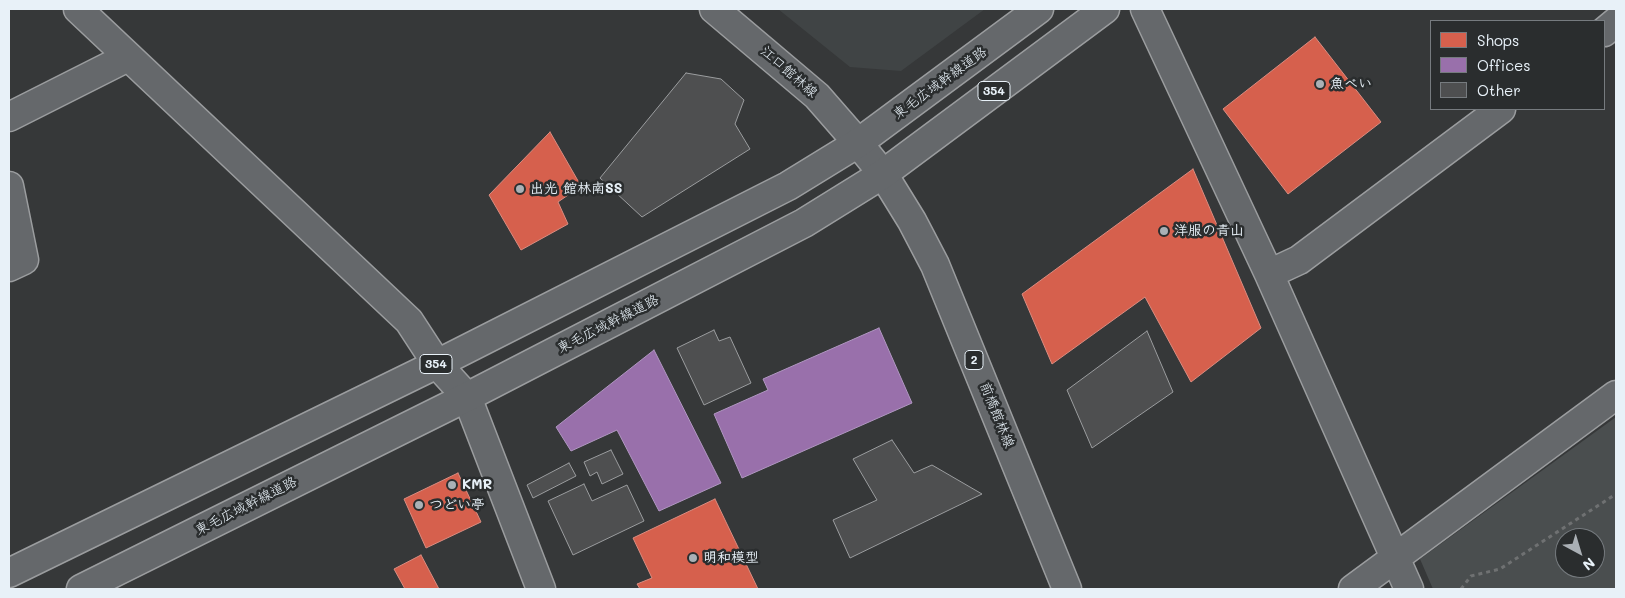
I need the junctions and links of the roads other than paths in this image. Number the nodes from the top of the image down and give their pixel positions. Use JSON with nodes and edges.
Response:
{"nodes":[{"id":1,"x":78,"y":9,"type":"edge"},
{"id":2,"x":714,"y":9,"type":"edge"},
{"id":3,"x":1039,"y":9,"type":"edge"},
{"id":4,"x":1105,"y":9,"type":"edge"},
{"id":5,"x":1145,"y":9,"type":"edge"},
{"id":6,"x":1616,"y":22,"type":"edge"},
{"id":7,"x":1605,"y":31,"type":"edge"},
{"id":8,"x":128,"y":57,"type":"junction"},
{"id":9,"x":1500,"y":110,"type":"edge"},
{"id":10,"x":9,"y":117,"type":"edge"},
{"id":11,"x":858,"y":143,"type":"junction"},
{"id":12,"x":883,"y":174,"type":"junction"},
{"id":13,"x":9,"y":186,"type":"edge"},
{"id":14,"x":9,"y":267,"type":"edge"},
{"id":15,"x":1269,"y":274,"type":"junction"},
{"id":16,"x":437,"y":364,"type":"junction"},
{"id":17,"x":1616,"y":395,"type":"edge"},
{"id":18,"x":467,"y":397,"type":"junction"},
{"id":19,"x":1395,"y":559,"type":"junction"},
{"id":20,"x":9,"y":574,"type":"edge"},
{"id":21,"x":81,"y":589,"type":"edge"},
{"id":22,"x":541,"y":589,"type":"edge"},
{"id":23,"x":1067,"y":589,"type":"edge"},
{"id":24,"x":1353,"y":589,"type":"edge"},
{"id":25,"x":1409,"y":589,"type":"edge"}],
"edges":[{"from":1,"to":8,"type":"main road"},
{"from":2,"to":11,"type":"main road","name":"江口館林線"},
{"from":3,"to":11,"type":"main road","name":"東毛広域幹線道路","number":"354"},
{"from":4,"to":12,"type":"main road","name":"東毛広域幹線道路","number":"354"},
{"from":5,"to":15,"type":"main road"},
{"from":6,"to":7,"type":"main road"},
{"from":8,"to":10,"type":"main road"},
{"from":8,"to":16,"type":"main road"},
{"from":9,"to":15,"type":"main road"},
{"from":11,"to":12,"type":"main road","name":"前橋館林線","number":"2"},
{"from":11,"to":16,"type":"main road","name":"東毛広域幹線道路","number":"354"},
{"from":12,"to":18,"type":"main road","name":"東毛広域幹線道路","number":"354"},
{"from":12,"to":23,"type":"main road","name":"前橋館林線","number":"2"},
{"from":13,"to":14,"type":"main road"},
{"from":15,"to":19,"type":"main road"},
{"from":16,"to":18,"type":"main road"},
{"from":16,"to":20,"type":"main road","name":"東毛広域幹線道路","number":"354"},
{"from":17,"to":19,"type":"main road"},
{"from":18,"to":21,"type":"main road","name":"東毛広域幹線道路","number":"354"},
{"from":18,"to":22,"type":"main road"},
{"from":19,"to":24,"type":"main road"},
{"from":19,"to":25,"type":"main road"}]}
